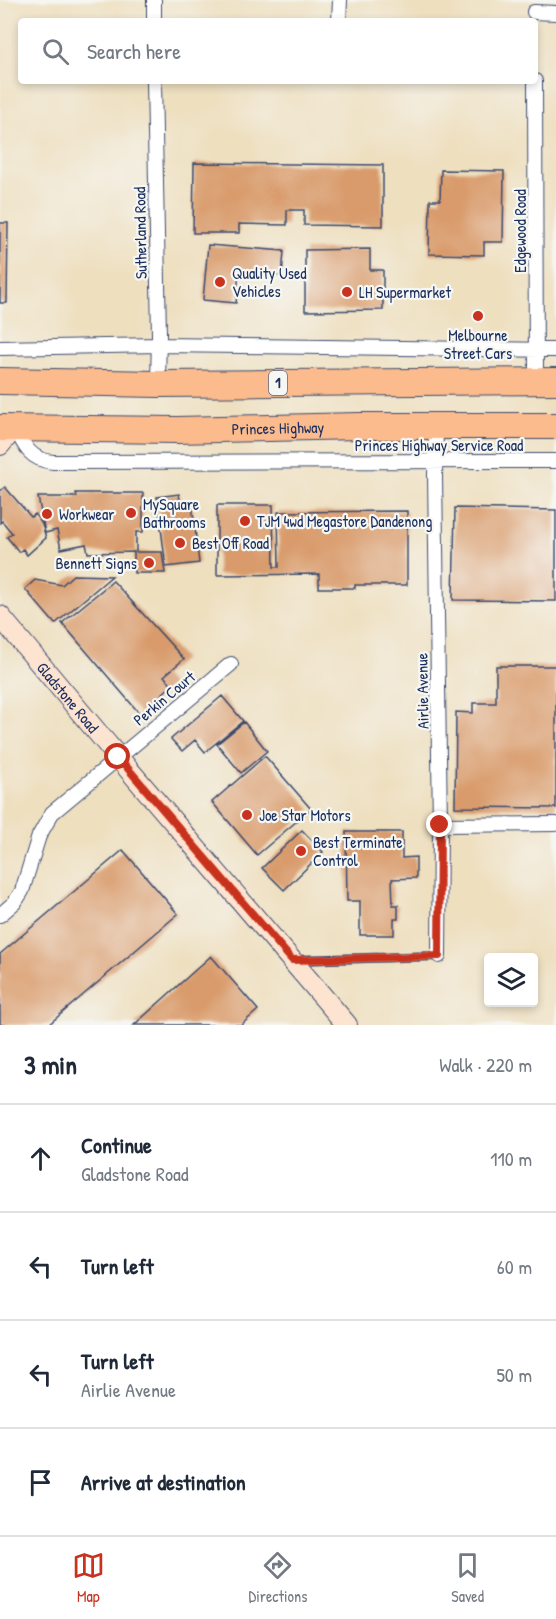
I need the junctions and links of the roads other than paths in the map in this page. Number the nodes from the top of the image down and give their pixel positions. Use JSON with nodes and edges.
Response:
{"nodes":[{"id":1,"x":154,"y":0,"type":"edge"},
{"id":2,"x":340,"y":0,"type":"edge"},
{"id":3,"x":534,"y":11,"type":"edge"},
{"id":4,"x":556,"y":13,"type":"edge"},
{"id":5,"x":154,"y":18,"type":"edge"},
{"id":6,"x":339,"y":18,"type":"edge"},
{"id":7,"x":154,"y":84,"type":"edge"},
{"id":8,"x":535,"y":84,"type":"edge"},
{"id":9,"x":159,"y":345,"type":"junction"},
{"id":10,"x":0,"y":348,"type":"edge"},
{"id":11,"x":537,"y":350,"type":"junction"},
{"id":12,"x":556,"y":350,"type":"edge"},
{"id":13,"x":0,"y":381,"type":"edge"},
{"id":14,"x":546,"y":382,"type":"edge"},
{"id":15,"x":158,"y":384,"type":"junction"},
{"id":16,"x":436,"y":426,"type":"junction"},
{"id":17,"x":556,"y":426,"type":"edge"},
{"id":18,"x":5,"y":433,"type":"edge"},
{"id":19,"x":556,"y":461,"type":"edge"},
{"id":20,"x":435,"y":463,"type":"junction"},
{"id":21,"x":0,"y":616,"type":"edge"},
{"id":22,"x":231,"y":664,"type":"dead end"},
{"id":23,"x":118,"y":757,"type":"junction"},
{"id":24,"x":556,"y":824,"type":"edge"},
{"id":25,"x":440,"y":825,"type":"junction"},
{"id":26,"x":0,"y":915,"type":"edge"},
{"id":27,"x":439,"y":956,"type":"joint"},
{"id":28,"x":292,"y":960,"type":"junction"},
{"id":29,"x":347,"y":1025,"type":"edge"}],
"edges":[{"from":1,"to":5,"type":"street"},
{"from":2,"to":6,"type":"street"},
{"from":3,"to":4,"type":"street"},
{"from":7,"to":9,"type":"street","name":"Sutherland Road"},
{"from":8,"to":11,"type":"street","name":"Edgewood Road"},
{"from":9,"to":10,"type":"street"},
{"from":9,"to":11,"type":"street"},
{"from":9,"to":15,"type":"street","name":"Sutherland Road"},
{"from":11,"to":12,"type":"street"},
{"from":11,"to":14,"type":"street","name":"Edgewood Road"},
{"from":13,"to":15,"type":"highway","number":"1"},
{"from":14,"to":15,"type":"highway","number":"1"},
{"from":16,"to":17,"type":"highway","name":"Princes Highway"},
{"from":16,"to":18,"type":"highway","name":"Princes Highway"},
{"from":16,"to":20,"type":"street","name":"Airlie Avenue"},
{"from":18,"to":20,"type":"street","name":"Princes Highway Service Road"},
{"from":19,"to":20,"type":"street","name":"Princes Highway Service Road"},
{"from":20,"to":25,"type":"street","name":"Airlie Avenue"},
{"from":21,"to":23,"type":"main road","name":"Gladstone Road"},
{"from":22,"to":23,"type":"street","name":"Perkin Court"},
{"from":23,"to":26,"type":"street","name":"Perkin Court"},
{"from":23,"to":28,"type":"main road","name":"Gladstone Road"},
{"from":24,"to":25,"type":"street"},
{"from":25,"to":27,"type":"street","name":"Airlie Avenue"},
{"from":27,"to":28,"type":"lane"},
{"from":28,"to":29,"type":"main road","name":"Gladstone Road"}]}
